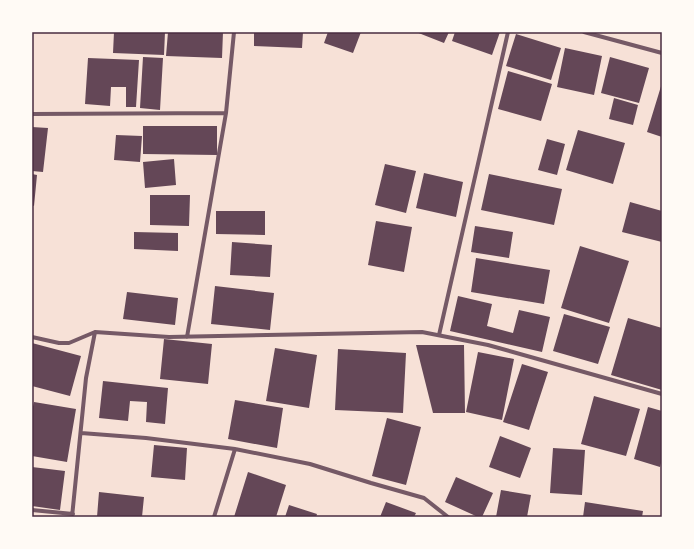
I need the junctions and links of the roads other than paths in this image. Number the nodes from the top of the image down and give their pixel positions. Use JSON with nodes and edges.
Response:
{"nodes":[{"id":1,"x":234,"y":32,"type":"edge"},
{"id":2,"x":508,"y":32,"type":"edge"},
{"id":3,"x":584,"y":32,"type":"edge"},
{"id":4,"x":662,"y":53,"type":"edge"},
{"id":5,"x":226,"y":113,"type":"junction"},
{"id":6,"x":32,"y":114,"type":"edge"},
{"id":7,"x":95,"y":332,"type":"junction"},
{"id":8,"x":439,"y":336,"type":"junction"},
{"id":9,"x":32,"y":337,"type":"edge"},
{"id":10,"x":187,"y":337,"type":"junction"},
{"id":11,"x":662,"y":394,"type":"edge"},
{"id":12,"x":80,"y":433,"type":"junction"},
{"id":13,"x":235,"y":450,"type":"junction"},
{"id":14,"x":32,"y":510,"type":"edge"},
{"id":15,"x":73,"y":516,"type":"edge"},
{"id":16,"x":214,"y":517,"type":"edge"},
{"id":17,"x":448,"y":517,"type":"edge"}],
"edges":[{"from":1,"to":5,"type":"street"},
{"from":2,"to":8,"type":"street"},
{"from":3,"to":4,"type":"street"},
{"from":5,"to":6,"type":"street"},
{"from":5,"to":10,"type":"street"},
{"from":7,"to":9,"type":"street"},
{"from":7,"to":10,"type":"street"},
{"from":7,"to":12,"type":"street"},
{"from":8,"to":10,"type":"street"},
{"from":8,"to":11,"type":"street"},
{"from":12,"to":13,"type":"street"},
{"from":12,"to":15,"type":"street"},
{"from":13,"to":16,"type":"street"},
{"from":13,"to":17,"type":"street"},
{"from":14,"to":15,"type":"street"}]}
